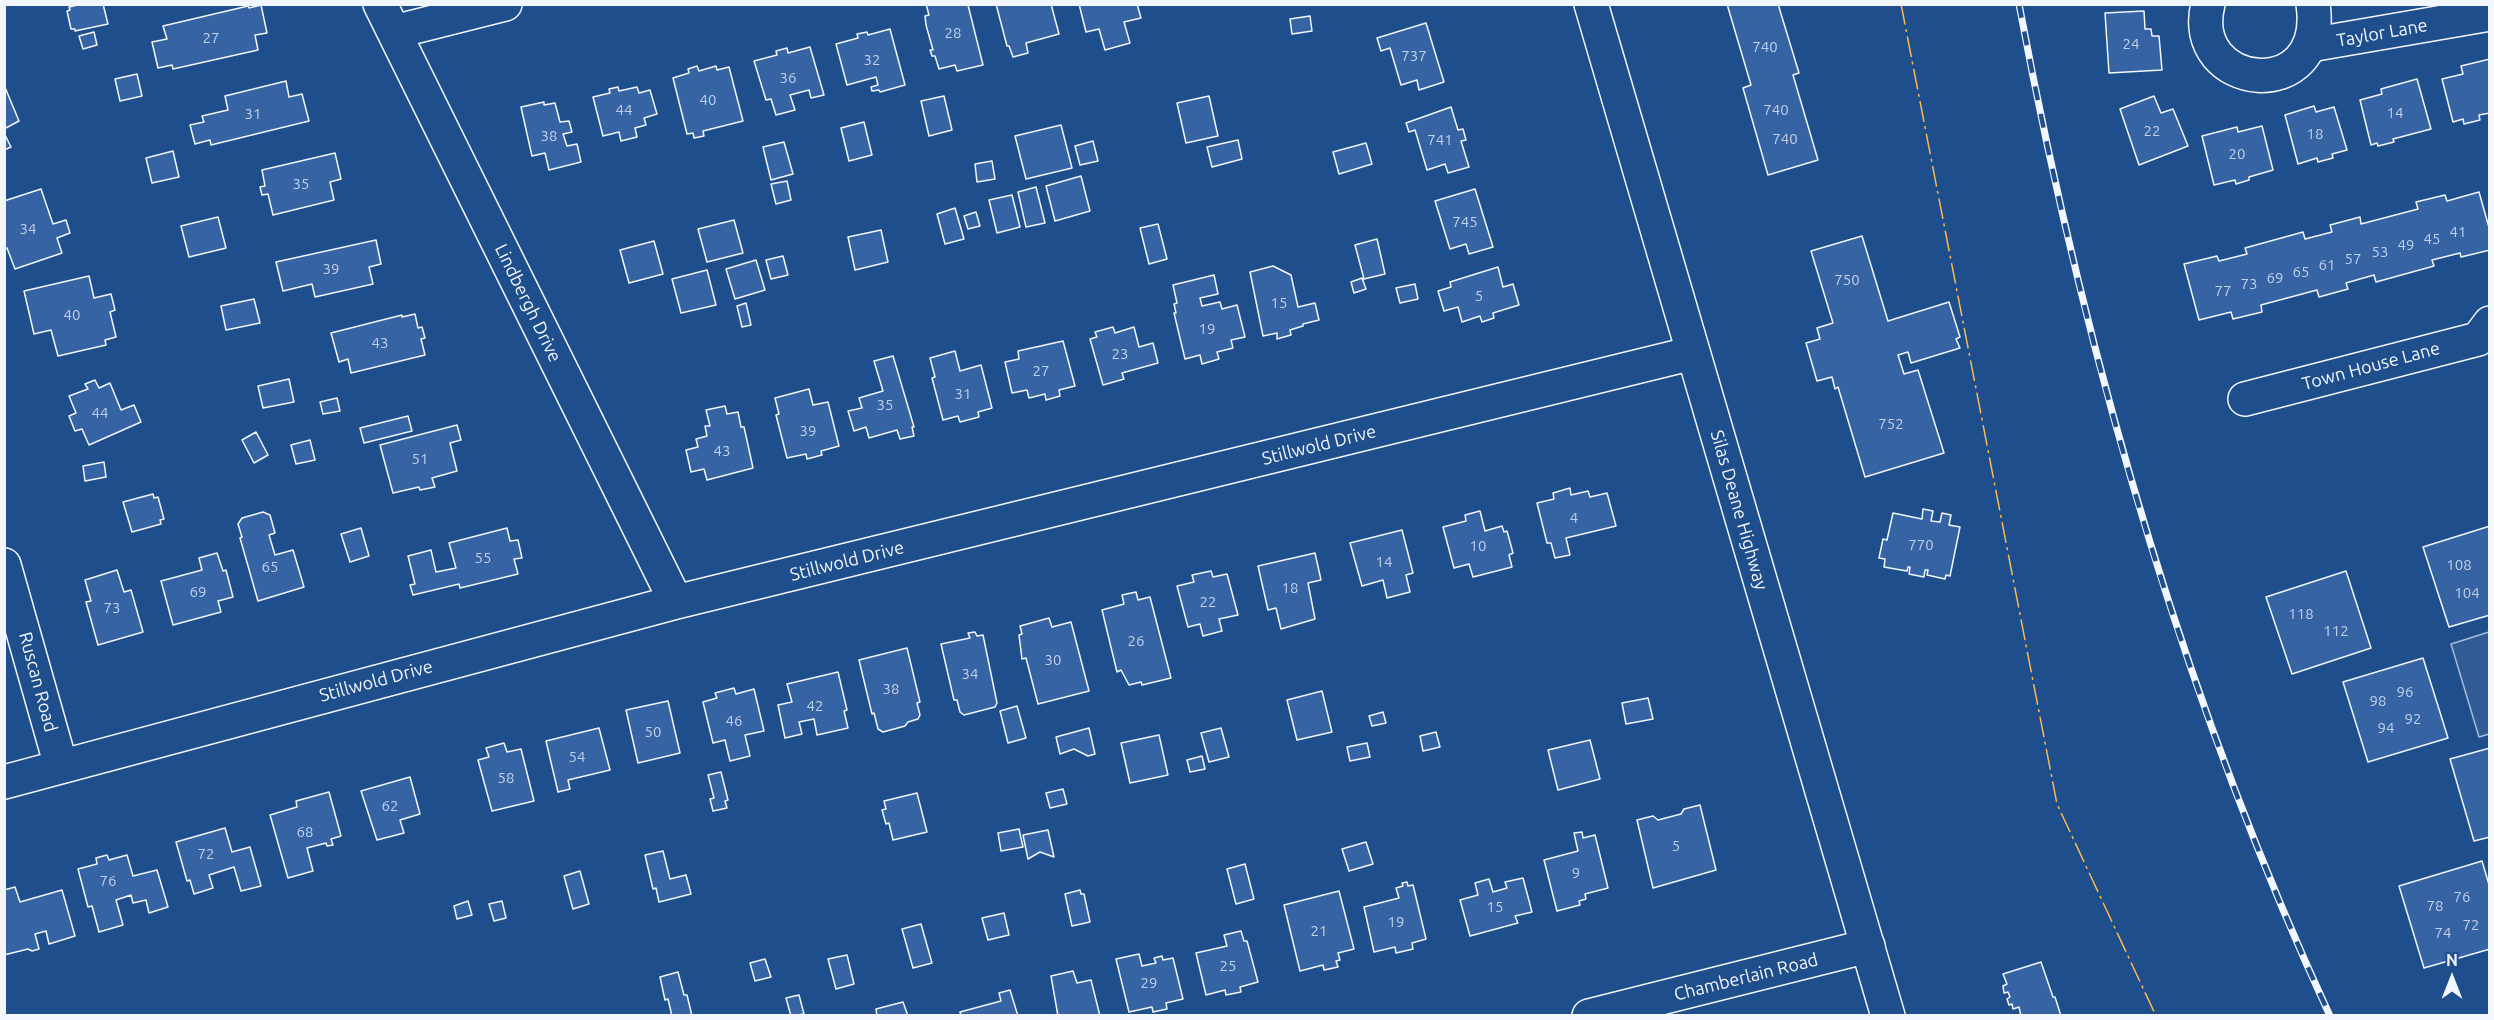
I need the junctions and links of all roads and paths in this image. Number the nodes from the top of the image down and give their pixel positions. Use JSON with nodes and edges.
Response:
{"nodes":[{"id":1,"x":505,"y":4,"type":"edge"},
{"id":2,"x":1591,"y":4,"type":"edge"},
{"id":3,"x":2208,"y":4,"type":"edge"},
{"id":4,"x":2313,"y":4,"type":"edge"},
{"id":5,"x":2490,"y":14,"type":"edge"},
{"id":6,"x":387,"y":18,"type":"edge"},
{"id":7,"x":2310,"y":45,"type":"junction"},
{"id":8,"x":2490,"y":323,"type":"edge"},
{"id":9,"x":1693,"y":353,"type":"junction"},
{"id":10,"x":2246,"y":399,"type":"dead end"},
{"id":11,"x":4,"y":565,"type":"edge"},
{"id":12,"x":676,"y":602,"type":"junction"},
{"id":13,"x":61,"y":766,"type":"junction"},
{"id":14,"x":4,"y":782,"type":"edge"},
{"id":15,"x":1868,"y":946,"type":"junction"},
{"id":16,"x":1589,"y":1016,"type":"edge"},
{"id":17,"x":1888,"y":1016,"type":"edge"}],
"edges":[{"from":1,"to":6,"type":"street"},
{"from":2,"to":9,"type":"street","name":"Silas Deane Highway"},
{"from":3,"to":7,"type":"street","name":"Taylor Lane"},
{"from":4,"to":7,"type":"street","name":"Taylor Lane"},
{"from":5,"to":7,"type":"street","name":"Taylor Lane"},
{"from":6,"to":12,"type":"street","name":"Lindbergh Drive"},
{"from":8,"to":10,"type":"street","name":"Town House Lane"},
{"from":9,"to":12,"type":"street","name":"Stillwold Drive"},
{"from":9,"to":15,"type":"street","name":"Silas Deane Highway"},
{"from":11,"to":13,"type":"street","name":"Ruscan Road"},
{"from":12,"to":13,"type":"street","name":"Stillwold Drive"},
{"from":13,"to":14,"type":"street","name":"Stillwold Drive"},
{"from":15,"to":16,"type":"street","name":"Chamberlain Road"},
{"from":15,"to":17,"type":"street","name":"Silas Deane Highway"}]}
